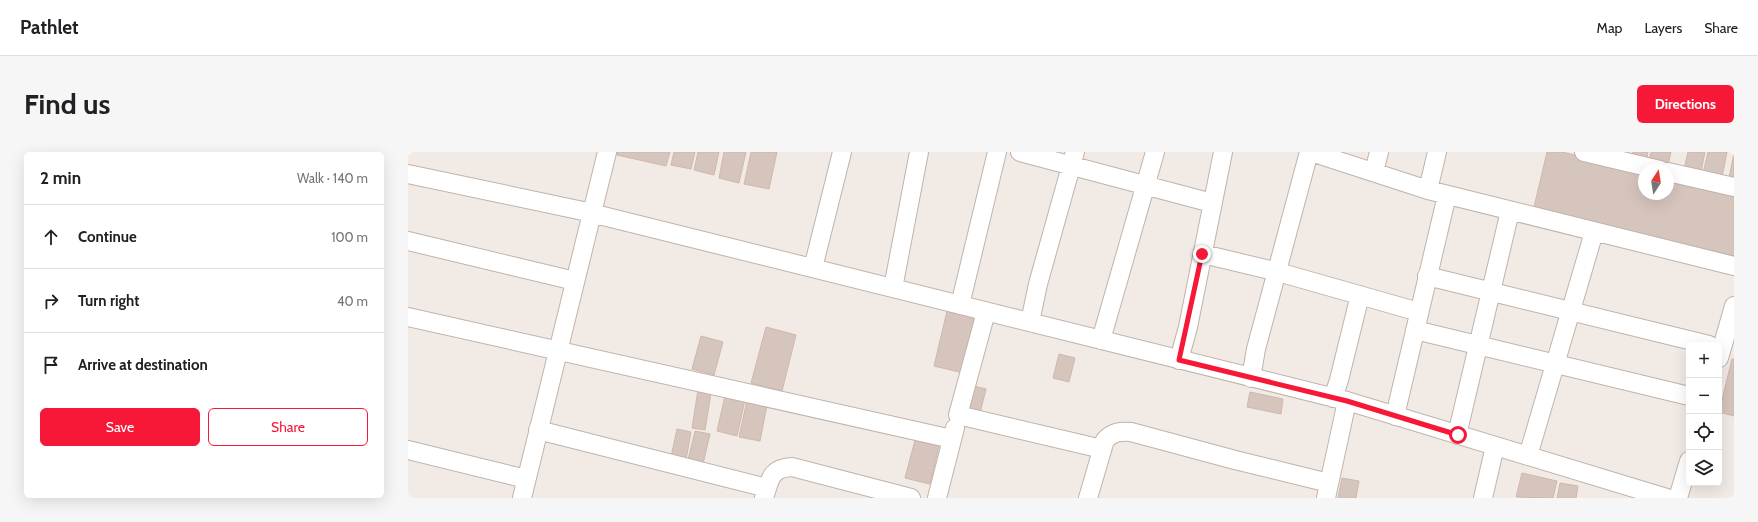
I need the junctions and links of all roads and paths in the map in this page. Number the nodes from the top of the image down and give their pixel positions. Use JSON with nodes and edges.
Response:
{"nodes":[{"id":1,"x":842,"y":152,"type":"edge"},
{"id":2,"x":919,"y":152,"type":"edge"},
{"id":3,"x":997,"y":152,"type":"edge"},
{"id":4,"x":1020,"y":152,"type":"edge"},
{"id":5,"x":1155,"y":152,"type":"edge"},
{"id":6,"x":1222,"y":152,"type":"edge"},
{"id":7,"x":1310,"y":152,"type":"edge"},
{"id":8,"x":1379,"y":152,"type":"edge"},
{"id":9,"x":1437,"y":152,"type":"edge"},
{"id":10,"x":1584,"y":152,"type":"edge"},
{"id":11,"x":603,"y":153,"type":"edge"},
{"id":12,"x":1073,"y":159,"type":"edge"},
{"id":13,"x":1638,"y":165,"type":"edge"},
{"id":14,"x":1374,"y":172,"type":"junction"},
{"id":15,"x":1674,"y":173,"type":"edge"},
{"id":16,"x":408,"y":174,"type":"edge"},
{"id":17,"x":1145,"y":185,"type":"junction"},
{"id":18,"x":1734,"y":187,"type":"edge"},
{"id":19,"x":1428,"y":190,"type":"junction"},
{"id":20,"x":1447,"y":195,"type":"junction"},
{"id":21,"x":1212,"y":203,"type":"junction"},
{"id":22,"x":1510,"y":211,"type":"junction"},
{"id":23,"x":592,"y":213,"type":"junction"},
{"id":24,"x":1594,"y":232,"type":"junction"},
{"id":25,"x":408,"y":241,"type":"edge"},
{"id":26,"x":1202,"y":254,"type":"junction"},
{"id":27,"x":1734,"y":266,"type":"edge"},
{"id":28,"x":814,"y":268,"type":"junction"},
{"id":29,"x":1278,"y":272,"type":"junction"},
{"id":30,"x":1427,"y":276,"type":"junction"},
{"id":31,"x":575,"y":281,"type":"junction"},
{"id":32,"x":893,"y":288,"type":"junction"},
{"id":33,"x":1492,"y":291,"type":"junction"},
{"id":34,"x":1360,"y":295,"type":"junction"},
{"id":35,"x":960,"y":305,"type":"junction"},
{"id":36,"x":1734,"y":306,"type":"edge"},
{"id":37,"x":1571,"y":310,"type":"junction"},
{"id":38,"x":986,"y":312,"type":"junction"},
{"id":39,"x":1419,"y":312,"type":"junction"},
{"id":40,"x":408,"y":317,"type":"edge"},
{"id":41,"x":1030,"y":322,"type":"junction"},
{"id":42,"x":1415,"y":330,"type":"junction"},
{"id":43,"x":1101,"y":340,"type":"junction"},
{"id":44,"x":1688,"y":342,"type":"edge"},
{"id":45,"x":1720,"y":342,"type":"edge"},
{"id":46,"x":1479,"y":345,"type":"junction"},
{"id":47,"x":558,"y":350,"type":"junction"},
{"id":48,"x":1179,"y":360,"type":"junction"},
{"id":49,"x":1555,"y":363,"type":"junction"},
{"id":50,"x":1251,"y":378,"type":"junction"},
{"id":51,"x":1686,"y":395,"type":"edge"},
{"id":52,"x":1340,"y":400,"type":"junction"},
{"id":53,"x":958,"y":416,"type":"junction"},
{"id":54,"x":1395,"y":416,"type":"junction"},
{"id":55,"x":538,"y":430,"type":"junction"},
{"id":56,"x":1458,"y":435,"type":"junction"},
{"id":57,"x":952,"y":439,"type":"junction"},
{"id":58,"x":1495,"y":446,"type":"junction"},
{"id":59,"x":1102,"y":449,"type":"junction"},
{"id":60,"x":408,"y":450,"type":"edge"},
{"id":61,"x":1528,"y":456,"type":"junction"},
{"id":62,"x":1686,"y":471,"type":"edge"},
{"id":63,"x":526,"y":479,"type":"junction"},
{"id":64,"x":1328,"y":490,"type":"edge"},
{"id":65,"x":766,"y":493,"type":"edge"},
{"id":66,"x":1644,"y":495,"type":"edge"},
{"id":67,"x":522,"y":498,"type":"edge"},
{"id":68,"x":911,"y":498,"type":"edge"},
{"id":69,"x":937,"y":498,"type":"edge"},
{"id":70,"x":1088,"y":498,"type":"edge"},
{"id":71,"x":1483,"y":498,"type":"edge"},
{"id":72,"x":1667,"y":498,"type":"edge"},
{"id":73,"x":1678,"y":498,"type":"edge"}],
"edges":[{"from":1,"to":28,"type":"street"},
{"from":2,"to":32,"type":"street"},
{"from":3,"to":35,"type":"street"},
{"from":4,"to":12,"type":"street"},
{"from":5,"to":17,"type":"street"},
{"from":6,"to":21,"type":"street"},
{"from":7,"to":14,"type":"street"},
{"from":7,"to":29,"type":"street"},
{"from":8,"to":14,"type":"street"},
{"from":9,"to":19,"type":"street"},
{"from":10,"to":13,"type":"street"},
{"from":11,"to":23,"type":"street"},
{"from":12,"to":17,"type":"street"},
{"from":12,"to":41,"type":"street"},
{"from":14,"to":19,"type":"street"},
{"from":15,"to":18,"type":"street"},
{"from":16,"to":23,"type":"street"},
{"from":17,"to":21,"type":"street"},
{"from":17,"to":43,"type":"street"},
{"from":19,"to":20,"type":"street"},
{"from":20,"to":22,"type":"street"},
{"from":20,"to":30,"type":"street"},
{"from":21,"to":26,"type":"street"},
{"from":22,"to":24,"type":"street"},
{"from":22,"to":33,"type":"street"},
{"from":23,"to":28,"type":"street"},
{"from":23,"to":31,"type":"street"},
{"from":24,"to":27,"type":"street"},
{"from":24,"to":37,"type":"street"},
{"from":25,"to":31,"type":"street"},
{"from":26,"to":29,"type":"street"},
{"from":26,"to":48,"type":"street"},
{"from":28,"to":32,"type":"street"},
{"from":29,"to":34,"type":"street"},
{"from":29,"to":50,"type":"street"},
{"from":30,"to":33,"type":"street"},
{"from":30,"to":39,"type":"street"},
{"from":31,"to":47,"type":"street"},
{"from":32,"to":35,"type":"street"},
{"from":33,"to":37,"type":"street"},
{"from":33,"to":46,"type":"street"},
{"from":34,"to":39,"type":"street"},
{"from":34,"to":52,"type":"street"},
{"from":35,"to":38,"type":"street"},
{"from":36,"to":45,"type":"street"},
{"from":37,"to":44,"type":"street"},
{"from":37,"to":49,"type":"street"},
{"from":38,"to":41,"type":"street"},
{"from":38,"to":53,"type":"street"},
{"from":39,"to":42,"type":"street"},
{"from":40,"to":47,"type":"street"},
{"from":41,"to":43,"type":"street"},
{"from":42,"to":46,"type":"street"},
{"from":42,"to":54,"type":"street"},
{"from":43,"to":48,"type":"street"},
{"from":46,"to":49,"type":"street"},
{"from":46,"to":56,"type":"street"},
{"from":47,"to":55,"type":"street"},
{"from":47,"to":57,"type":"street"},
{"from":48,"to":50,"type":"street"},
{"from":49,"to":51,"type":"street"},
{"from":49,"to":61,"type":"street"},
{"from":50,"to":52,"type":"street"},
{"from":52,"to":54,"type":"street"},
{"from":52,"to":64,"type":"street"},
{"from":53,"to":57,"type":"street"},
{"from":53,"to":59,"type":"street"},
{"from":54,"to":56,"type":"street"},
{"from":55,"to":63,"type":"street"},
{"from":55,"to":65,"type":"street"},
{"from":56,"to":58,"type":"street"},
{"from":57,"to":69,"type":"street"},
{"from":58,"to":61,"type":"street"},
{"from":58,"to":71,"type":"street"},
{"from":59,"to":64,"type":"street"},
{"from":59,"to":70,"type":"street"},
{"from":60,"to":63,"type":"street"},
{"from":61,"to":66,"type":"street"},
{"from":62,"to":73,"type":"street"},
{"from":63,"to":67,"type":"street"},
{"from":65,"to":68,"type":"street"},
{"from":66,"to":72,"type":"street"}]}
